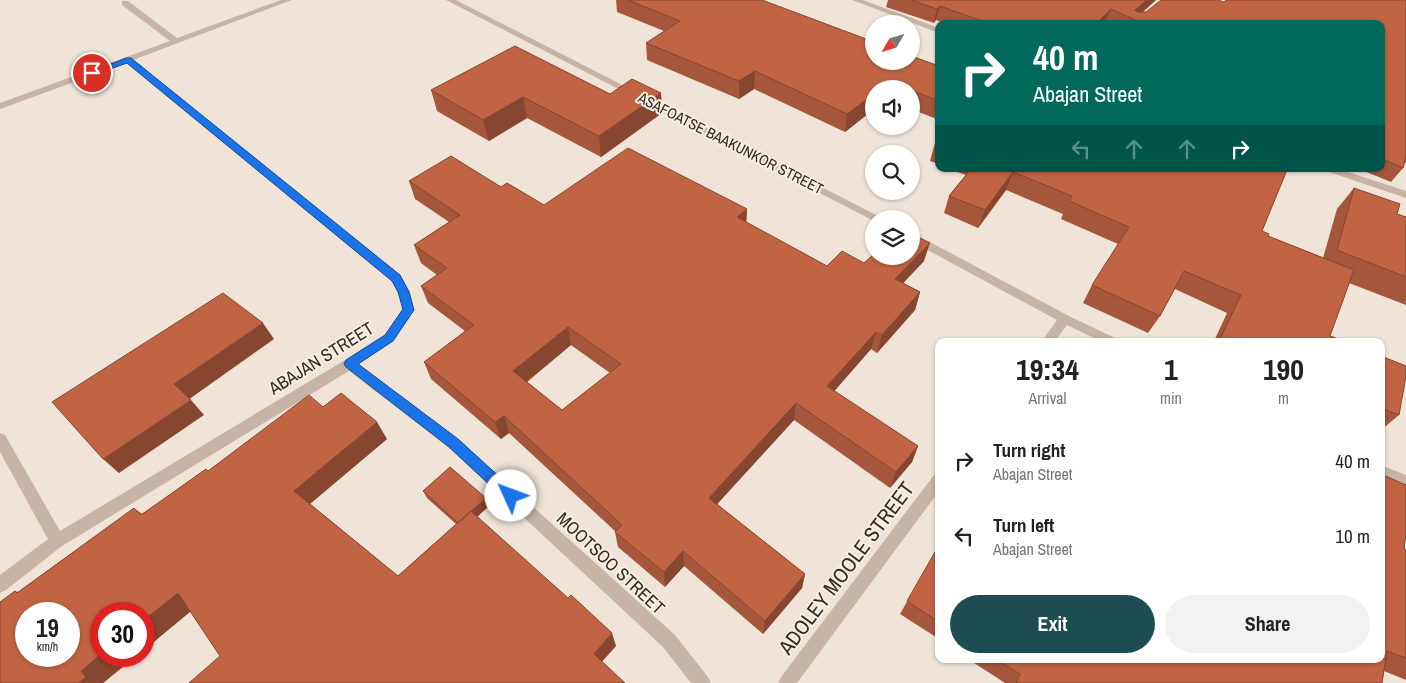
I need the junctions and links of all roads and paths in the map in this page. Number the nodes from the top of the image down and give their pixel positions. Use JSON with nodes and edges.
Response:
{"nodes":[{"id":1,"x":288,"y":0,"type":"edge"},
{"id":2,"x":450,"y":0,"type":"edge"},
{"id":3,"x":856,"y":0,"type":"edge"},
{"id":4,"x":125,"y":3,"type":"dead end"},
{"id":5,"x":935,"y":30,"type":"edge"},
{"id":6,"x":177,"y":42,"type":"junction"},
{"id":7,"x":128,"y":60,"type":"junction"},
{"id":8,"x":0,"y":106,"type":"edge"},
{"id":9,"x":1339,"y":172,"type":"edge"},
{"id":10,"x":1406,"y":195,"type":"edge"},
{"id":11,"x":865,"y":212,"type":"edge"},
{"id":12,"x":920,"y":241,"type":"edge"},
{"id":13,"x":1065,"y":319,"type":"junction"},
{"id":14,"x":1050,"y":338,"type":"edge"},
{"id":15,"x":1105,"y":338,"type":"edge"},
{"id":16,"x":350,"y":364,"type":"junction"},
{"id":17,"x":0,"y":439,"type":"edge"},
{"id":18,"x":1385,"y":473,"type":"edge"},
{"id":19,"x":1406,"y":481,"type":"edge"},
{"id":20,"x":935,"y":483,"type":"edge"},
{"id":21,"x":57,"y":541,"type":"junction"},
{"id":22,"x":0,"y":585,"type":"edge"},
{"id":23,"x":702,"y":683,"type":"edge"},
{"id":24,"x":787,"y":683,"type":"edge"}],
"edges":[{"from":1,"to":6,"type":"street"},
{"from":2,"to":11,"type":"street","name":"ASAFOATSE BAAKUNKOR STREET"},
{"from":3,"to":5,"type":"street"},
{"from":4,"to":6,"type":"street"},
{"from":6,"to":7,"type":"street"},
{"from":7,"to":8,"type":"street"},
{"from":7,"to":16,"type":"street","name":"ABAJAN STREET"},
{"from":9,"to":10,"type":"street"},
{"from":12,"to":13,"type":"street"},
{"from":13,"to":14,"type":"street"},
{"from":13,"to":15,"type":"street"},
{"from":16,"to":21,"type":"street","name":"ABAJAN STREET"},
{"from":16,"to":23,"type":"street","name":"MOOTSOO STREET"},
{"from":17,"to":21,"type":"street"},
{"from":18,"to":19,"type":"street"},
{"from":20,"to":24,"type":"street","name":"ADOLEY MOOLE STREET"},
{"from":21,"to":22,"type":"street","name":"ABAJAN STREET"}]}
